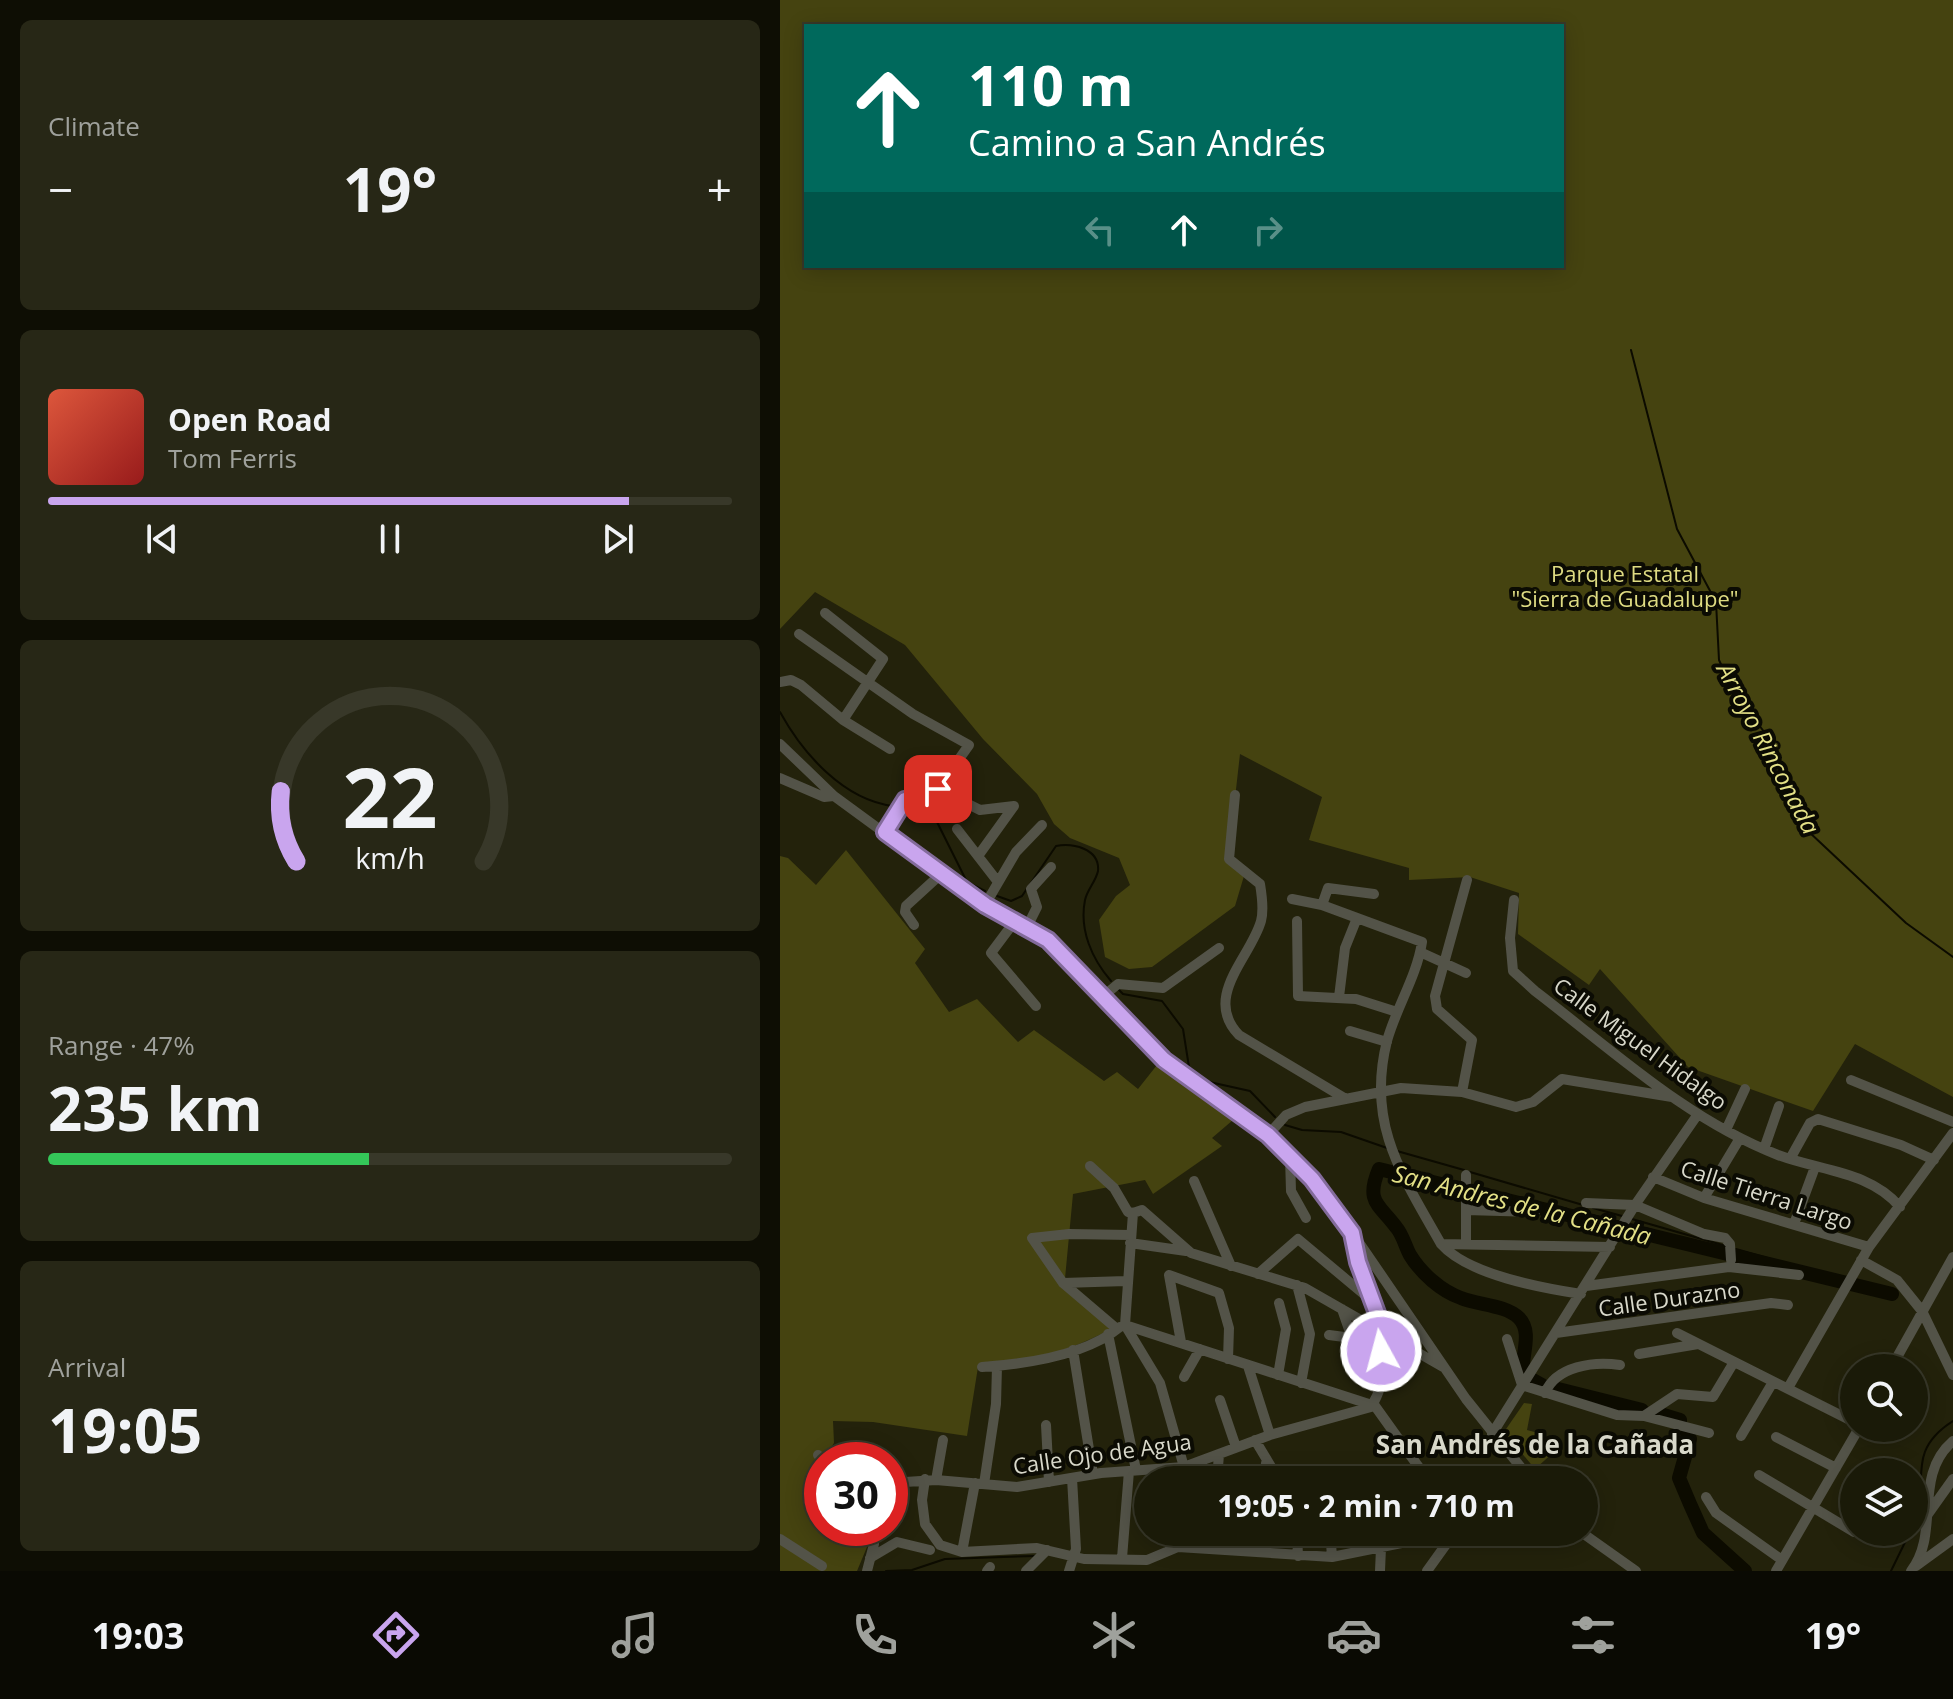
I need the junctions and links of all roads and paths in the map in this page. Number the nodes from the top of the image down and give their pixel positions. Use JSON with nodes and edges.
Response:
{"nodes":[{"id":1,"x":825,"y":613,"type":"dead end"},
{"id":2,"x":799,"y":634,"type":"dead end"},
{"id":3,"x":780,"y":682,"type":"edge"},
{"id":4,"x":868,"y":684,"type":"junction"},
{"id":5,"x":843,"y":720,"type":"junction"},
{"id":6,"x":780,"y":744,"type":"edge"},
{"id":7,"x":890,"y":749,"type":"dead end"},
{"id":8,"x":780,"y":778,"type":"edge"},
{"id":9,"x":938,"y":789,"type":"junction"},
{"id":10,"x":1235,"y":795,"type":"dead end"},
{"id":11,"x":834,"y":796,"type":"junction"},
{"id":12,"x":1042,"y":825,"type":"dead end"},
{"id":13,"x":957,"y":829,"type":"dead end"},
{"id":14,"x":885,"y":832,"type":"junction"},
{"id":15,"x":978,"y":856,"type":"junction"},
{"id":16,"x":1051,"y":867,"type":"dead end"},
{"id":17,"x":941,"y":874,"type":"junction"},
{"id":18,"x":1467,"y":880,"type":"dead end"},
{"id":19,"x":998,"y":882,"type":"junction"},
{"id":20,"x":1374,"y":894,"type":"dead end"},
{"id":21,"x":1292,"y":899,"type":"dead end"},
{"id":22,"x":1514,"y":900,"type":"dead end"},
{"id":23,"x":985,"y":905,"type":"junction"},
{"id":24,"x":1322,"y":905,"type":"junction"},
{"id":25,"x":1357,"y":918,"type":"junction"},
{"id":26,"x":1015,"y":921,"type":"junction"},
{"id":27,"x":1297,"y":921,"type":"dead end"},
{"id":28,"x":914,"y":925,"type":"dead end"},
{"id":29,"x":1027,"y":927,"type":"junction"},
{"id":30,"x":1421,"y":947,"type":"junction"},
{"id":31,"x":1219,"y":948,"type":"dead end"},
{"id":32,"x":1443,"y":962,"type":"junction"},
{"id":33,"x":1466,"y":973,"type":"dead end"},
{"id":34,"x":1339,"y":997,"type":"junction"},
{"id":35,"x":1101,"y":998,"type":"junction"},
{"id":36,"x":1036,"y":1006,"type":"dead end"},
{"id":37,"x":1397,"y":1012,"type":"junction"},
{"id":38,"x":1350,"y":1031,"type":"dead end"},
{"id":39,"x":1387,"y":1042,"type":"junction"},
{"id":40,"x":1851,"y":1080,"type":"dead end"},
{"id":41,"x":1745,"y":1089,"type":"dead end"},
{"id":42,"x":1462,"y":1092,"type":"junction"},
{"id":43,"x":1379,"y":1093,"type":"junction"},
{"id":44,"x":1674,"y":1097,"type":"junction"},
{"id":45,"x":1346,"y":1099,"type":"junction"},
{"id":46,"x":1779,"y":1106,"type":"dead end"},
{"id":47,"x":1698,"y":1114,"type":"junction"},
{"id":48,"x":1953,"y":1122,"type":"edge"},
{"id":49,"x":1726,"y":1130,"type":"junction"},
{"id":50,"x":1953,"y":1133,"type":"edge"},
{"id":51,"x":1268,"y":1135,"type":"junction"},
{"id":52,"x":1740,"y":1138,"type":"junction"},
{"id":53,"x":1764,"y":1149,"type":"junction"},
{"id":54,"x":1949,"y":1149,"type":"edge"},
{"id":55,"x":1290,"y":1157,"type":"junction"},
{"id":56,"x":1790,"y":1159,"type":"junction"},
{"id":57,"x":1934,"y":1160,"type":"junction"},
{"id":58,"x":1090,"y":1166,"type":"dead end"},
{"id":59,"x":1815,"y":1167,"type":"junction"},
{"id":60,"x":1466,"y":1175,"type":"dead end"},
{"id":61,"x":1653,"y":1177,"type":"junction"},
{"id":62,"x":1194,"y":1181,"type":"dead end"},
{"id":63,"x":1704,"y":1198,"type":"junction"},
{"id":64,"x":1586,"y":1203,"type":"dead end"},
{"id":65,"x":1635,"y":1205,"type":"junction"},
{"id":66,"x":1900,"y":1207,"type":"junction"},
{"id":67,"x":1466,"y":1210,"type":"junction"},
{"id":68,"x":1535,"y":1212,"type":"dead end"},
{"id":69,"x":1133,"y":1213,"type":"junction"},
{"id":70,"x":1306,"y":1218,"type":"dead end"},
{"id":71,"x":1794,"y":1224,"type":"junction"},
{"id":72,"x":1352,"y":1233,"type":"junction"},
{"id":73,"x":1130,"y":1239,"type":"junction"},
{"id":74,"x":1441,"y":1244,"type":"junction"},
{"id":75,"x":1466,"y":1244,"type":"junction"},
{"id":76,"x":1610,"y":1247,"type":"junction"},
{"id":77,"x":1869,"y":1247,"type":"junction"},
{"id":78,"x":1186,"y":1251,"type":"junction"},
{"id":79,"x":1953,"y":1257,"type":"edge"},
{"id":80,"x":1731,"y":1260,"type":"dead end"},
{"id":81,"x":1861,"y":1260,"type":"junction"},
{"id":82,"x":1231,"y":1266,"type":"junction"},
{"id":83,"x":1258,"y":1274,"type":"junction"},
{"id":84,"x":1799,"y":1275,"type":"dead end"},
{"id":85,"x":1126,"y":1281,"type":"junction"},
{"id":86,"x":1063,"y":1283,"type":"junction"},
{"id":87,"x":1297,"y":1285,"type":"junction"},
{"id":88,"x":1584,"y":1290,"type":"junction"},
{"id":89,"x":1373,"y":1302,"type":"junction"},
{"id":90,"x":1279,"y":1303,"type":"dead end"},
{"id":91,"x":1788,"y":1305,"type":"dead end"},
{"id":92,"x":1342,"y":1308,"type":"junction"},
{"id":93,"x":1922,"y":1311,"type":"junction"},
{"id":94,"x":1116,"y":1329,"type":"junction"},
{"id":95,"x":1382,"y":1332,"type":"junction"},
{"id":96,"x":1556,"y":1333,"type":"junction"},
{"id":97,"x":1677,"y":1333,"type":"dead end"},
{"id":98,"x":1329,"y":1335,"type":"dead end"},
{"id":99,"x":1507,"y":1339,"type":"dead end"},
{"id":100,"x":1181,"y":1342,"type":"junction"},
{"id":101,"x":1698,"y":1344,"type":"junction"},
{"id":102,"x":1200,"y":1349,"type":"junction"},
{"id":103,"x":1073,"y":1350,"type":"junction"},
{"id":104,"x":1948,"y":1352,"type":"edge"},
{"id":105,"x":1639,"y":1354,"type":"dead end"},
{"id":106,"x":1899,"y":1354,"type":"edge"},
{"id":107,"x":1228,"y":1359,"type":"junction"},
{"id":108,"x":1734,"y":1362,"type":"junction"},
{"id":109,"x":1620,"y":1365,"type":"dead end"},
{"id":110,"x":997,"y":1366,"type":"junction"},
{"id":111,"x":1248,"y":1366,"type":"junction"},
{"id":112,"x":982,"y":1367,"type":"dead end"},
{"id":113,"x":1444,"y":1367,"type":"junction"},
{"id":114,"x":1278,"y":1375,"type":"junction"},
{"id":115,"x":1953,"y":1375,"type":"edge"},
{"id":116,"x":1184,"y":1377,"type":"dead end"},
{"id":117,"x":1773,"y":1382,"type":"junction"},
{"id":118,"x":1301,"y":1383,"type":"junction"},
{"id":119,"x":1522,"y":1385,"type":"junction"},
{"id":120,"x":1788,"y":1388,"type":"junction"},
{"id":121,"x":1545,"y":1393,"type":"junction"},
{"id":122,"x":1220,"y":1400,"type":"dead end"},
{"id":123,"x":1371,"y":1407,"type":"junction"},
{"id":124,"x":1840,"y":1415,"type":"edge"},
{"id":125,"x":1644,"y":1416,"type":"junction"},
{"id":126,"x":1046,"y":1425,"type":"dead end"},
{"id":127,"x":1709,"y":1433,"type":"dead end"},
{"id":128,"x":1492,"y":1434,"type":"junction"},
{"id":129,"x":1270,"y":1435,"type":"junction"},
{"id":130,"x":1741,"y":1436,"type":"dead end"},
{"id":131,"x":1776,"y":1437,"type":"dead end"},
{"id":132,"x":943,"y":1440,"type":"dead end"},
{"id":133,"x":1255,"y":1440,"type":"junction"},
{"id":134,"x":1953,"y":1441,"type":"edge"},
{"id":135,"x":1851,"y":1442,"type":"edge"},
{"id":136,"x":1236,"y":1447,"type":"junction"},
{"id":137,"x":1219,"y":1454,"type":"junction"},
{"id":138,"x":1266,"y":1463,"type":"junction"},
{"id":139,"x":1180,"y":1466,"type":"edge"},
{"id":140,"x":1186,"y":1466,"type":"edge"},
{"id":141,"x":1218,"y":1466,"type":"edge"},
{"id":142,"x":1266,"y":1466,"type":"edge"},
{"id":143,"x":1268,"y":1466,"type":"edge"},
{"id":144,"x":1417,"y":1466,"type":"edge"},
{"id":145,"x":1519,"y":1466,"type":"edge"},
{"id":146,"x":1836,"y":1468,"type":"junction"},
{"id":147,"x":1132,"y":1471,"type":"junction"},
{"id":148,"x":1093,"y":1474,"type":"junction"},
{"id":149,"x":1759,"y":1475,"type":"dead end"},
{"id":150,"x":1072,"y":1478,"type":"junction"},
{"id":151,"x":1953,"y":1479,"type":"edge"},
{"id":152,"x":931,"y":1480,"type":"junction"},
{"id":153,"x":908,"y":1482,"type":"edge"},
{"id":154,"x":1049,"y":1482,"type":"junction"},
{"id":155,"x":980,"y":1483,"type":"junction"},
{"id":156,"x":1706,"y":1497,"type":"dead end"},
{"id":157,"x":1928,"y":1502,"type":"edge"},
{"id":158,"x":1814,"y":1506,"type":"junction"},
{"id":159,"x":1928,"y":1514,"type":"edge"},
{"id":160,"x":1840,"y":1522,"type":"edge"},
{"id":161,"x":780,"y":1539,"type":"edge"},
{"id":162,"x":1953,"y":1539,"type":"edge"},
{"id":163,"x":1598,"y":1545,"type":"edge"},
{"id":164,"x":871,"y":1546,"type":"edge"},
{"id":165,"x":1170,"y":1546,"type":"edge"},
{"id":166,"x":1258,"y":1546,"type":"edge"},
{"id":167,"x":1298,"y":1546,"type":"edge"},
{"id":168,"x":1331,"y":1546,"type":"edge"},
{"id":169,"x":1390,"y":1546,"type":"edge"},
{"id":170,"x":1446,"y":1546,"type":"edge"},
{"id":171,"x":1919,"y":1546,"type":"edge"},
{"id":172,"x":1213,"y":1548,"type":"joint"},
{"id":173,"x":1381,"y":1548,"type":"junction"},
{"id":174,"x":1170,"y":1549,"type":"junction"},
{"id":175,"x":930,"y":1550,"type":"dead end"},
{"id":176,"x":1047,"y":1550,"type":"junction"},
{"id":177,"x":1258,"y":1551,"type":"junction"},
{"id":178,"x":962,"y":1552,"type":"junction"},
{"id":179,"x":1298,"y":1556,"type":"junction"},
{"id":180,"x":1074,"y":1557,"type":"junction"},
{"id":181,"x":1332,"y":1557,"type":"junction"},
{"id":182,"x":870,"y":1558,"type":"junction"},
{"id":183,"x":1122,"y":1558,"type":"junction"},
{"id":184,"x":822,"y":1566,"type":"dead end"},
{"id":185,"x":1781,"y":1567,"type":"edge"},
{"id":186,"x":1914,"y":1568,"type":"edge"},
{"id":187,"x":1630,"y":1570,"type":"edge"},
{"id":188,"x":867,"y":1571,"type":"edge"},
{"id":189,"x":1026,"y":1571,"type":"edge"},
{"id":190,"x":1069,"y":1571,"type":"edge"},
{"id":191,"x":1380,"y":1571,"type":"edge"},
{"id":192,"x":1427,"y":1571,"type":"edge"}],
"edges":[{"from":1,"to":4,"type":"street"},
{"from":2,"to":4,"type":"street"},
{"from":3,"to":5,"type":"street"},
{"from":4,"to":5,"type":"street"},
{"from":4,"to":9,"type":"street"},
{"from":5,"to":7,"type":"street"},
{"from":6,"to":11,"type":"street"},
{"from":8,"to":11,"type":"street"},
{"from":9,"to":14,"type":"street"},
{"from":9,"to":15,"type":"street"},
{"from":10,"to":45,"type":"street"},
{"from":11,"to":14,"type":"street"},
{"from":12,"to":19,"type":"street"},
{"from":13,"to":15,"type":"street"},
{"from":14,"to":17,"type":"street"},
{"from":15,"to":19,"type":"street"},
{"from":16,"to":29,"type":"street"},
{"from":17,"to":23,"type":"street"},
{"from":17,"to":28,"type":"street"},
{"from":18,"to":32,"type":"street"},
{"from":19,"to":23,"type":"street"},
{"from":20,"to":24,"type":"street"},
{"from":21,"to":24,"type":"street"},
{"from":22,"to":44,"type":"street","name":"Calle Miguel Hidalgo"},
{"from":23,"to":26,"type":"street"},
{"from":24,"to":25,"type":"street"},
{"from":25,"to":30,"type":"street"},
{"from":25,"to":34,"type":"street"},
{"from":26,"to":29,"type":"street"},
{"from":26,"to":36,"type":"street"},
{"from":27,"to":34,"type":"street"},
{"from":29,"to":35,"type":"street"},
{"from":30,"to":32,"type":"street"},
{"from":30,"to":37,"type":"street"},
{"from":31,"to":35,"type":"street"},
{"from":32,"to":33,"type":"street"},
{"from":32,"to":42,"type":"street"},
{"from":34,"to":37,"type":"street"},
{"from":35,"to":51,"type":"street"},
{"from":37,"to":39,"type":"street"},
{"from":38,"to":39,"type":"street"},
{"from":39,"to":43,"type":"street"},
{"from":40,"to":48,"type":"street"},
{"from":41,"to":49,"type":"street"},
{"from":42,"to":43,"type":"street"},
{"from":42,"to":44,"type":"street"},
{"from":43,"to":45,"type":"street"},
{"from":43,"to":74,"type":"street"},
{"from":44,"to":47,"type":"street","name":"Calle Miguel Hidalgo"},
{"from":45,"to":51,"type":"street"},
{"from":46,"to":53,"type":"street"},
{"from":47,"to":49,"type":"street","name":"Calle Miguel Hidalgo"},
{"from":47,"to":61,"type":"street","name":"Calle Durazno"},
{"from":49,"to":52,"type":"street","name":"Calle Miguel Hidalgo"},
{"from":50,"to":54,"type":"street"},
{"from":51,"to":55,"type":"street"},
{"from":52,"to":53,"type":"street","name":"Calle Miguel Hidalgo"},
{"from":52,"to":63,"type":"street"},
{"from":53,"to":56,"type":"street","name":"Calle Miguel Hidalgo"},
{"from":54,"to":57,"type":"street"},
{"from":55,"to":70,"type":"street"},
{"from":55,"to":72,"type":"street"},
{"from":56,"to":57,"type":"street"},
{"from":56,"to":59,"type":"street","name":"Calle Miguel Hidalgo"},
{"from":57,"to":66,"type":"street"},
{"from":58,"to":69,"type":"street"},
{"from":59,"to":66,"type":"street","name":"Calle Miguel Hidalgo"},
{"from":59,"to":71,"type":"street"},
{"from":60,"to":67,"type":"street"},
{"from":61,"to":63,"type":"street","name":"Calle Tierra Largo"},
{"from":61,"to":65,"type":"street","name":"Calle Durazno"},
{"from":62,"to":82,"type":"street"},
{"from":63,"to":71,"type":"street","name":"Calle Tierra Largo"},
{"from":64,"to":65,"type":"street"},
{"from":65,"to":76,"type":"street","name":"Calle Durazno"},
{"from":65,"to":80,"type":"street"},
{"from":66,"to":77,"type":"street"},
{"from":67,"to":68,"type":"street"},
{"from":67,"to":75,"type":"street"},
{"from":69,"to":73,"type":"street"},
{"from":69,"to":78,"type":"street"},
{"from":71,"to":77,"type":"street","name":"Calle Tierra Largo"},
{"from":72,"to":89,"type":"street"},
{"from":72,"to":113,"type":"street"},
{"from":73,"to":78,"type":"street"},
{"from":73,"to":85,"type":"street"},
{"from":73,"to":86,"type":"street"},
{"from":74,"to":75,"type":"street"},
{"from":74,"to":88,"type":"street"},
{"from":75,"to":76,"type":"street"},
{"from":76,"to":88,"type":"street","name":"Calle Durazno"},
{"from":77,"to":81,"type":"street"},
{"from":78,"to":82,"type":"street"},
{"from":79,"to":93,"type":"street"},
{"from":81,"to":93,"type":"street"},
{"from":81,"to":120,"type":"street"},
{"from":82,"to":83,"type":"street"},
{"from":83,"to":87,"type":"street"},
{"from":83,"to":89,"type":"street"},
{"from":84,"to":88,"type":"street"},
{"from":85,"to":86,"type":"street"},
{"from":85,"to":94,"type":"street"},
{"from":86,"to":94,"type":"street"},
{"from":87,"to":92,"type":"street"},
{"from":87,"to":118,"type":"street"},
{"from":88,"to":96,"type":"street","name":"Calle Durazno"},
{"from":89,"to":95,"type":"street"},
{"from":90,"to":114,"type":"street"},
{"from":91,"to":96,"type":"street","name":"Calle Durazno"},
{"from":92,"to":95,"type":"street"},
{"from":92,"to":98,"type":"street"},
{"from":93,"to":104,"type":"street"},
{"from":93,"to":106,"type":"street"},
{"from":94,"to":100,"type":"street"},
{"from":94,"to":103,"type":"street"},
{"from":94,"to":139,"type":"street"},
{"from":94,"to":147,"type":"street"},
{"from":95,"to":113,"type":"street"},
{"from":95,"to":123,"type":"street"},
{"from":96,"to":119,"type":"street","name":"Calle Durazno"},
{"from":97,"to":101,"type":"street"},
{"from":99,"to":119,"type":"street"},
{"from":100,"to":102,"type":"street"},
{"from":100,"to":107,"type":"street"},
{"from":101,"to":105,"type":"street"},
{"from":101,"to":108,"type":"street"},
{"from":102,"to":107,"type":"street"},
{"from":102,"to":116,"type":"street"},
{"from":103,"to":110,"type":"street"},
{"from":103,"to":148,"type":"street"},
{"from":104,"to":115,"type":"street"},
{"from":107,"to":111,"type":"street"},
{"from":108,"to":117,"type":"street"},
{"from":108,"to":125,"type":"street"},
{"from":109,"to":121,"type":"street"},
{"from":110,"to":112,"type":"street"},
{"from":110,"to":155,"type":"street"},
{"from":111,"to":114,"type":"street"},
{"from":111,"to":129,"type":"street"},
{"from":113,"to":128,"type":"street"},
{"from":114,"to":118,"type":"street"},
{"from":117,"to":120,"type":"street"},
{"from":117,"to":130,"type":"street"},
{"from":118,"to":123,"type":"street"},
{"from":119,"to":121,"type":"street"},
{"from":119,"to":128,"type":"street","name":"Calle Durazno"},
{"from":120,"to":124,"type":"street"},
{"from":121,"to":125,"type":"street"},
{"from":122,"to":136,"type":"street"},
{"from":123,"to":129,"type":"street","name":"Calle Ojo de Agua"},
{"from":123,"to":144,"type":"street"},
{"from":125,"to":127,"type":"street"},
{"from":126,"to":154,"type":"street"},
{"from":128,"to":145,"type":"street"},
{"from":129,"to":133,"type":"street","name":"Calle Ojo de Agua"},
{"from":131,"to":146,"type":"street"},
{"from":132,"to":152,"type":"street"},
{"from":133,"to":136,"type":"street","name":"Calle Ojo de Agua"},
{"from":133,"to":138,"type":"street"},
{"from":134,"to":157,"type":"street"},
{"from":135,"to":146,"type":"street"},
{"from":136,"to":137,"type":"street","name":"Calle Ojo de Agua"},
{"from":137,"to":140,"type":"street","name":"Calle Ojo de Agua"},
{"from":137,"to":141,"type":"street"},
{"from":138,"to":142,"type":"street"},
{"from":138,"to":143,"type":"street"},
{"from":146,"to":158,"type":"street"},
{"from":147,"to":148,"type":"street","name":"Calle Ojo de Agua"},
{"from":147,"to":183,"type":"street"},
{"from":148,"to":150,"type":"street","name":"Calle Ojo de Agua"},
{"from":149,"to":158,"type":"street"},
{"from":150,"to":154,"type":"street","name":"Calle Ojo de Agua"},
{"from":150,"to":180,"type":"street"},
{"from":151,"to":159,"type":"street"},
{"from":152,"to":153,"type":"street","name":"Calle Ojo de Agua"},
{"from":152,"to":155,"type":"street","name":"Calle Ojo de Agua"},
{"from":152,"to":178,"type":"street"},
{"from":154,"to":155,"type":"street","name":"Calle Ojo de Agua"},
{"from":155,"to":178,"type":"street"},
{"from":156,"to":185,"type":"street"},
{"from":158,"to":160,"type":"street"},
{"from":158,"to":185,"type":"street"},
{"from":161,"to":184,"type":"street"},
{"from":162,"to":186,"type":"street"},
{"from":163,"to":187,"type":"street"},
{"from":164,"to":182,"type":"street"},
{"from":165,"to":174,"type":"street"},
{"from":166,"to":177,"type":"street"},
{"from":167,"to":179,"type":"street"},
{"from":168,"to":181,"type":"street"},
{"from":169,"to":173,"type":"street"},
{"from":170,"to":192,"type":"street"},
{"from":171,"to":186,"type":"street"},
{"from":172,"to":174,"type":"street"},
{"from":172,"to":177,"type":"street"},
{"from":173,"to":181,"type":"street"},
{"from":173,"to":191,"type":"street"},
{"from":174,"to":183,"type":"street"},
{"from":175,"to":182,"type":"street"},
{"from":176,"to":178,"type":"street"},
{"from":176,"to":180,"type":"street"},
{"from":176,"to":189,"type":"street"},
{"from":177,"to":179,"type":"street"},
{"from":179,"to":181,"type":"street"},
{"from":180,"to":183,"type":"street"},
{"from":180,"to":190,"type":"street"},
{"from":182,"to":188,"type":"street"}]}
